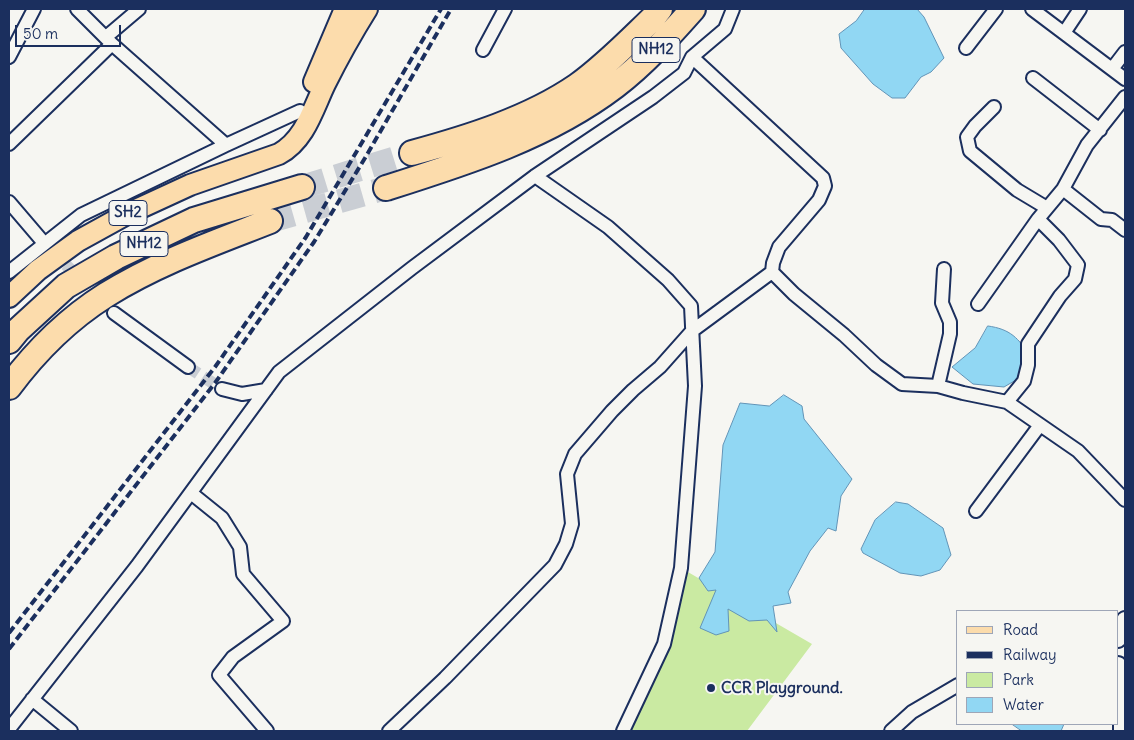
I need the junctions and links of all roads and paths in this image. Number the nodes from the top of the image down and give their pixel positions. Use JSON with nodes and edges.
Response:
{"nodes":[{"id":1,"x":34,"y":9,"type":"edge"},
{"id":2,"x":77,"y":9,"type":"edge"},
{"id":3,"x":139,"y":9,"type":"edge"},
{"id":4,"x":345,"y":9,"type":"edge"},
{"id":5,"x":367,"y":9,"type":"edge"},
{"id":6,"x":505,"y":9,"type":"edge"},
{"id":7,"x":660,"y":9,"type":"edge"},
{"id":8,"x":693,"y":9,"type":"edge"},
{"id":9,"x":733,"y":9,"type":"edge"},
{"id":10,"x":996,"y":9,"type":"edge"},
{"id":11,"x":1032,"y":9,"type":"edge"},
{"id":12,"x":1080,"y":9,"type":"edge"},
{"id":13,"x":1064,"y":34,"type":"junction"},
{"id":14,"x":13,"y":38,"type":"edge"},
{"id":15,"x":109,"y":40,"type":"junction"},
{"id":16,"x":966,"y":48,"type":"dead end"},
{"id":17,"x":483,"y":50,"type":"dead end"},
{"id":18,"x":1125,"y":52,"type":"edge"},
{"id":19,"x":9,"y":57,"type":"edge"},
{"id":20,"x":692,"y":58,"type":"junction"},
{"id":21,"x":1112,"y":69,"type":"junction"},
{"id":22,"x":608,"y":77,"type":"junction"},
{"id":23,"x":1033,"y":78,"type":"dead end"},
{"id":24,"x":1125,"y":79,"type":"edge"},
{"id":25,"x":320,"y":82,"type":"junction"},
{"id":26,"x":1125,"y":97,"type":"edge"},
{"id":27,"x":994,"y":107,"type":"dead end"},
{"id":28,"x":300,"y":111,"type":"junction"},
{"id":29,"x":1100,"y":130,"type":"junction"},
{"id":30,"x":9,"y":144,"type":"edge"},
{"id":31,"x":226,"y":144,"type":"junction"},
{"id":32,"x":412,"y":153,"type":"tunnel mouth"},
{"id":33,"x":265,"y":159,"type":"junction"},
{"id":34,"x":535,"y":176,"type":"junction"},
{"id":35,"x":302,"y":187,"type":"tunnel mouth"},
{"id":36,"x":386,"y":188,"type":"tunnel mouth"},
{"id":37,"x":1063,"y":189,"type":"junction"},
{"id":38,"x":9,"y":202,"type":"edge"},
{"id":39,"x":1047,"y":208,"type":"junction"},
{"id":40,"x":1038,"y":220,"type":"junction"},
{"id":41,"x":270,"y":221,"type":"tunnel mouth"},
{"id":42,"x":1125,"y":230,"type":"edge"},
{"id":43,"x":44,"y":243,"type":"junction"},
{"id":44,"x":944,"y":269,"type":"dead end"},
{"id":45,"x":9,"y":272,"type":"edge"},
{"id":46,"x":772,"y":272,"type":"junction"},
{"id":47,"x":9,"y":297,"type":"edge"},
{"id":48,"x":978,"y":304,"type":"dead end"},
{"id":49,"x":114,"y":313,"type":"tunnel mouth"},
{"id":50,"x":692,"y":331,"type":"junction"},
{"id":51,"x":9,"y":341,"type":"edge"},
{"id":52,"x":188,"y":367,"type":"tunnel mouth"},
{"id":53,"x":938,"y":386,"type":"junction"},
{"id":54,"x":9,"y":387,"type":"edge"},
{"id":55,"x":222,"y":389,"type":"tunnel mouth"},
{"id":56,"x":266,"y":390,"type":"junction"},
{"id":57,"x":1007,"y":402,"type":"junction"},
{"id":58,"x":1040,"y":425,"type":"junction"},
{"id":59,"x":191,"y":493,"type":"junction"},
{"id":60,"x":1125,"y":500,"type":"edge"},
{"id":61,"x":976,"y":511,"type":"dead end"},
{"id":62,"x":1125,"y":620,"type":"edge"},
{"id":63,"x":1119,"y":636,"type":"edge"},
{"id":64,"x":1119,"y":669,"type":"edge"},
{"id":65,"x":956,"y":686,"type":"edge"},
{"id":66,"x":1124,"y":689,"type":"edge"},
{"id":67,"x":32,"y":700,"type":"junction"},
{"id":68,"x":9,"y":729,"type":"edge"},
{"id":69,"x":71,"y":731,"type":"edge"},
{"id":70,"x":267,"y":731,"type":"edge"},
{"id":71,"x":389,"y":731,"type":"edge"},
{"id":72,"x":623,"y":731,"type":"edge"},
{"id":73,"x":891,"y":731,"type":"edge"},
{"id":74,"x":1122,"y":731,"type":"edge"}],
"edges":[{"from":1,"to":14,"type":"street"},
{"from":2,"to":15,"type":"street"},
{"from":3,"to":15,"type":"street"},
{"from":4,"to":25,"type":"main road","number":"SH2"},
{"from":5,"to":25,"type":"main road","number":"SH2"},
{"from":6,"to":17,"type":"street"},
{"from":7,"to":22,"type":"highway","number":"NH12"},
{"from":8,"to":22,"type":"highway","number":"NH12"},
{"from":9,"to":20,"type":"street"},
{"from":10,"to":16,"type":"street"},
{"from":11,"to":13,"type":"street"},
{"from":12,"to":13,"type":"street"},
{"from":13,"to":21,"type":"street"},
{"from":14,"to":19,"type":"street"},
{"from":15,"to":30,"type":"street"},
{"from":15,"to":31,"type":"street"},
{"from":18,"to":21,"type":"street"},
{"from":20,"to":34,"type":"street"},
{"from":20,"to":46,"type":"street"},
{"from":21,"to":24,"type":"street"},
{"from":22,"to":32,"type":"highway","number":"NH12"},
{"from":22,"to":36,"type":"highway","number":"NH12"},
{"from":23,"to":29,"type":"street"},
{"from":25,"to":28,"type":"main road","number":"SH2"},
{"from":25,"to":33,"type":"main road","number":"SH2"},
{"from":26,"to":29,"type":"street"},
{"from":27,"to":39,"type":"street"},
{"from":28,"to":31,"type":"street"},
{"from":28,"to":33,"type":"main road","number":"SH2"},
{"from":29,"to":37,"type":"street"},
{"from":31,"to":43,"type":"street"},
{"from":33,"to":47,"type":"main road","number":"SH2"},
{"from":34,"to":50,"type":"street"},
{"from":34,"to":56,"type":"street"},
{"from":35,"to":51,"type":"highway","number":"NH12"},
{"from":37,"to":39,"type":"street"},
{"from":37,"to":42,"type":"street"},
{"from":38,"to":43,"type":"street"},
{"from":39,"to":40,"type":"street"},
{"from":40,"to":48,"type":"street"},
{"from":40,"to":57,"type":"street"},
{"from":41,"to":54,"type":"highway","number":"NH12"},
{"from":43,"to":45,"type":"street"},
{"from":44,"to":53,"type":"street"},
{"from":46,"to":50,"type":"street"},
{"from":46,"to":53,"type":"street"},
{"from":49,"to":52,"type":"street"},
{"from":50,"to":71,"type":"street"},
{"from":50,"to":72,"type":"street"},
{"from":53,"to":57,"type":"street"},
{"from":55,"to":56,"type":"street"},
{"from":56,"to":59,"type":"street"},
{"from":57,"to":58,"type":"street"},
{"from":58,"to":60,"type":"street"},
{"from":58,"to":61,"type":"street"},
{"from":59,"to":67,"type":"street"},
{"from":59,"to":70,"type":"street"},
{"from":62,"to":63,"type":"street"},
{"from":64,"to":66,"type":"street"},
{"from":65,"to":73,"type":"street"},
{"from":66,"to":74,"type":"street"},
{"from":67,"to":68,"type":"street"},
{"from":67,"to":69,"type":"street"}]}
